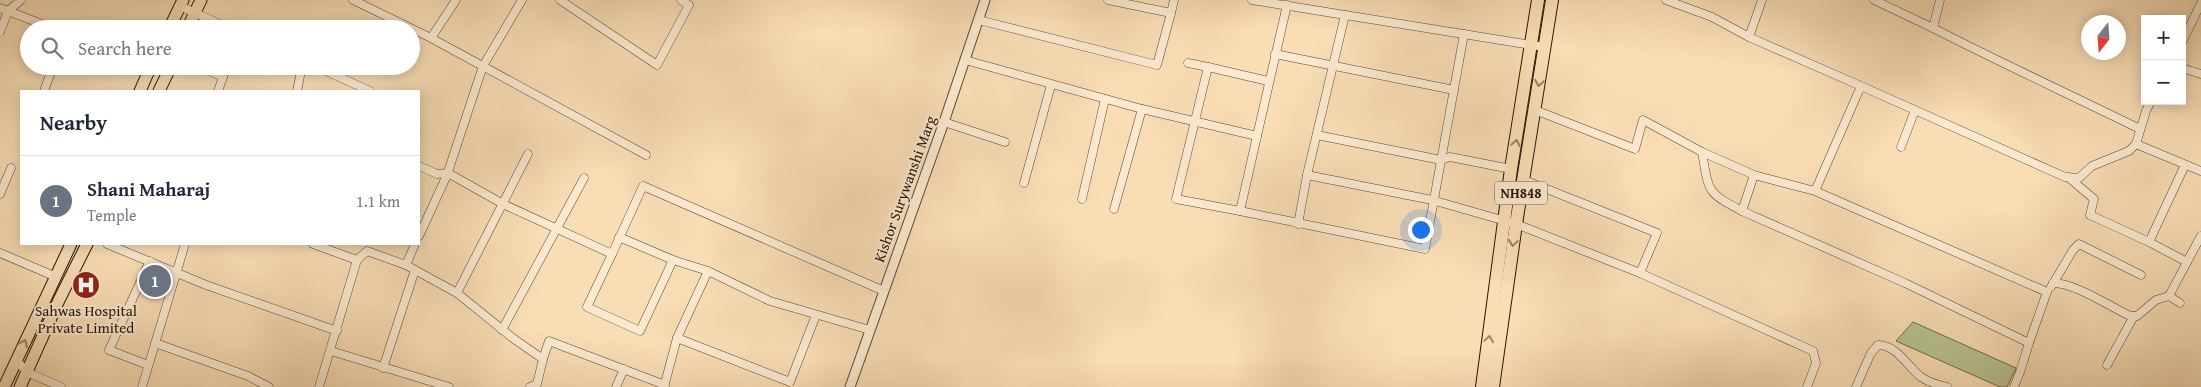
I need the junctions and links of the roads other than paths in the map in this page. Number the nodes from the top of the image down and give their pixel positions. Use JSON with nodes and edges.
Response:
{"nodes":[{"id":1,"x":22,"y":0,"type":"edge"},
{"id":2,"x":200,"y":0,"type":"edge"},
{"id":3,"x":353,"y":0,"type":"edge"},
{"id":4,"x":456,"y":0,"type":"edge"},
{"id":5,"x":522,"y":0,"type":"edge"},
{"id":6,"x":560,"y":0,"type":"edge"},
{"id":7,"x":680,"y":0,"type":"edge"},
{"id":8,"x":985,"y":0,"type":"edge"},
{"id":9,"x":1108,"y":0,"type":"edge"},
{"id":10,"x":1174,"y":0,"type":"edge"},
{"id":11,"x":1252,"y":0,"type":"edge"},
{"id":12,"x":1538,"y":0,"type":"edge"},
{"id":13,"x":1552,"y":0,"type":"edge"},
{"id":14,"x":1666,"y":0,"type":"edge"},
{"id":15,"x":1762,"y":0,"type":"edge"},
{"id":16,"x":1874,"y":0,"type":"edge"},
{"id":17,"x":1940,"y":0,"type":"edge"},
{"id":18,"x":181,"y":3,"type":"edge"},
{"id":19,"x":690,"y":3,"type":"edge"},
{"id":20,"x":2201,"y":3,"type":"edge"},
{"id":21,"x":1286,"y":5,"type":"junction"},
{"id":22,"x":4,"y":9,"type":"edge"},
{"id":23,"x":195,"y":12,"type":"junction"},
{"id":24,"x":1171,"y":14,"type":"junction"},
{"id":25,"x":1346,"y":15,"type":"junction"},
{"id":26,"x":32,"y":20,"type":"edge"},
{"id":27,"x":173,"y":20,"type":"edge"},
{"id":28,"x":191,"y":20,"type":"edge"},
{"id":29,"x":212,"y":20,"type":"edge"},
{"id":30,"x":394,"y":20,"type":"edge"},
{"id":31,"x":979,"y":20,"type":"junction"},
{"id":32,"x":1933,"y":28,"type":"junction"},
{"id":33,"x":0,"y":32,"type":"edge"},
{"id":34,"x":420,"y":33,"type":"edge"},
{"id":35,"x":1464,"y":34,"type":"junction"},
{"id":36,"x":2186,"y":34,"type":"edge"},
{"id":37,"x":431,"y":38,"type":"junction"},
{"id":38,"x":1749,"y":38,"type":"junction"},
{"id":39,"x":1532,"y":45,"type":"junction"},
{"id":40,"x":1544,"y":47,"type":"junction"},
{"id":41,"x":1274,"y":54,"type":"junction"},
{"id":42,"x":964,"y":60,"type":"junction"},
{"id":43,"x":1188,"y":63,"type":"dead end"},
{"id":44,"x":483,"y":66,"type":"junction"},
{"id":45,"x":1333,"y":66,"type":"junction"},
{"id":46,"x":1208,"y":68,"type":"junction"},
{"id":47,"x":2186,"y":69,"type":"edge"},
{"id":48,"x":2201,"y":74,"type":"edge"},
{"id":49,"x":50,"y":75,"type":"edge"},
{"id":50,"x":147,"y":75,"type":"edge"},
{"id":51,"x":165,"y":75,"type":"edge"},
{"id":52,"x":218,"y":75,"type":"edge"},
{"id":53,"x":300,"y":75,"type":"edge"},
{"id":54,"x":335,"y":75,"type":"edge"},
{"id":55,"x":222,"y":77,"type":"joint"},
{"id":56,"x":1268,"y":81,"type":"junction"},
{"id":57,"x":1051,"y":85,"type":"junction"},
{"id":58,"x":1861,"y":86,"type":"junction"},
{"id":59,"x":44,"y":90,"type":"edge"},
{"id":60,"x":140,"y":90,"type":"edge"},
{"id":61,"x":159,"y":90,"type":"edge"},
{"id":62,"x":218,"y":90,"type":"edge"},
{"id":63,"x":297,"y":90,"type":"edge"},
{"id":64,"x":368,"y":90,"type":"edge"},
{"id":65,"x":1454,"y":90,"type":"junction"},
{"id":66,"x":1106,"y":100,"type":"junction"},
{"id":67,"x":2149,"y":105,"type":"edge"},
{"id":68,"x":1142,"y":109,"type":"junction"},
{"id":69,"x":1535,"y":110,"type":"junction"},
{"id":70,"x":1915,"y":110,"type":"junction"},
{"id":71,"x":944,"y":122,"type":"junction"},
{"id":72,"x":1196,"y":123,"type":"junction"},
{"id":73,"x":2140,"y":129,"type":"junction"},
{"id":74,"x":1317,"y":135,"type":"junction"},
{"id":75,"x":1257,"y":136,"type":"junction"},
{"id":76,"x":1005,"y":142,"type":"dead end"},
{"id":77,"x":2136,"y":144,"type":"junction"},
{"id":78,"x":1901,"y":147,"type":"dead end"},
{"id":79,"x":1702,"y":152,"type":"junction"},
{"id":80,"x":528,"y":154,"type":"dead end"},
{"id":81,"x":646,"y":155,"type":"dead end"},
{"id":82,"x":1441,"y":160,"type":"junction"},
{"id":83,"x":2185,"y":165,"type":"junction"},
{"id":84,"x":420,"y":166,"type":"edge"},
{"id":85,"x":11,"y":168,"type":"dead end"},
{"id":86,"x":1511,"y":169,"type":"junction"},
{"id":87,"x":2201,"y":171,"type":"edge"},
{"id":88,"x":448,"y":172,"type":"junction"},
{"id":89,"x":1307,"y":174,"type":"junction"},
{"id":90,"x":1754,"y":175,"type":"junction"},
{"id":91,"x":2068,"y":177,"type":"junction"},
{"id":92,"x":584,"y":178,"type":"dead end"},
{"id":93,"x":1524,"y":180,"type":"junction"},
{"id":94,"x":1024,"y":183,"type":"dead end"},
{"id":95,"x":1815,"y":191,"type":"junction"},
{"id":96,"x":0,"y":194,"type":"edge"},
{"id":97,"x":1082,"y":199,"type":"dead end"},
{"id":98,"x":1432,"y":200,"type":"junction"},
{"id":99,"x":503,"y":204,"type":"junction"},
{"id":100,"x":1114,"y":209,"type":"dead end"},
{"id":101,"x":1240,"y":211,"type":"junction"},
{"id":102,"x":1742,"y":211,"type":"junction"},
{"id":103,"x":1510,"y":222,"type":"junction"},
{"id":104,"x":1298,"y":224,"type":"junction"},
{"id":105,"x":558,"y":228,"type":"junction"},
{"id":106,"x":420,"y":234,"type":"edge"},
{"id":107,"x":2201,"y":236,"type":"edge"},
{"id":108,"x":619,"y":238,"type":"junction"},
{"id":109,"x":2149,"y":242,"type":"junction"},
{"id":110,"x":70,"y":245,"type":"edge"},
{"id":111,"x":87,"y":245,"type":"edge"},
{"id":112,"x":110,"y":245,"type":"edge"},
{"id":113,"x":185,"y":245,"type":"edge"},
{"id":114,"x":316,"y":245,"type":"edge"},
{"id":115,"x":415,"y":245,"type":"edge"},
{"id":116,"x":0,"y":253,"type":"edge"},
{"id":117,"x":612,"y":254,"type":"junction"},
{"id":118,"x":358,"y":260,"type":"junction"},
{"id":119,"x":673,"y":260,"type":"junction"},
{"id":120,"x":150,"y":261,"type":"junction"},
{"id":121,"x":2187,"y":262,"type":"junction"},
{"id":122,"x":406,"y":265,"type":"junction"},
{"id":123,"x":415,"y":270,"type":"junction"},
{"id":124,"x":708,"y":271,"type":"junction"},
{"id":125,"x":176,"y":272,"type":"junction"},
{"id":126,"x":1640,"y":273,"type":"junction"},
{"id":127,"x":2141,"y":275,"type":"dead end"},
{"id":128,"x":54,"y":276,"type":"junction"},
{"id":129,"x":2053,"y":283,"type":"junction"},
{"id":130,"x":884,"y":291,"type":"junction"},
{"id":131,"x":2047,"y":292,"type":"junction"},
{"id":132,"x":457,"y":293,"type":"junction"},
{"id":133,"x":2169,"y":296,"type":"junction"},
{"id":134,"x":2180,"y":303,"type":"dead end"},
{"id":135,"x":816,"y":316,"type":"junction"},
{"id":136,"x":2134,"y":316,"type":"junction"},
{"id":137,"x":502,"y":330,"type":"junction"},
{"id":138,"x":870,"y":330,"type":"junction"},
{"id":139,"x":337,"y":331,"type":"junction"},
{"id":140,"x":677,"y":338,"type":"junction"},
{"id":141,"x":155,"y":343,"type":"junction"},
{"id":142,"x":2029,"y":343,"type":"junction"},
{"id":143,"x":331,"y":351,"type":"junction"},
{"id":144,"x":543,"y":359,"type":"junction"},
{"id":145,"x":16,"y":360,"type":"junction"},
{"id":146,"x":148,"y":365,"type":"junction"},
{"id":147,"x":2107,"y":365,"type":"dead end"},
{"id":148,"x":383,"y":368,"type":"junction"},
{"id":149,"x":624,"y":369,"type":"junction"},
{"id":150,"x":27,"y":372,"type":"junction"},
{"id":151,"x":533,"y":386,"type":"edge"},
{"id":152,"x":665,"y":386,"type":"edge"},
{"id":153,"x":4,"y":387,"type":"edge"},
{"id":154,"x":20,"y":387,"type":"edge"},
{"id":155,"x":61,"y":387,"type":"edge"},
{"id":156,"x":142,"y":387,"type":"edge"},
{"id":157,"x":270,"y":387,"type":"edge"},
{"id":158,"x":319,"y":387,"type":"edge"},
{"id":159,"x":449,"y":387,"type":"edge"},
{"id":160,"x":545,"y":387,"type":"edge"},
{"id":161,"x":616,"y":387,"type":"edge"},
{"id":162,"x":850,"y":387,"type":"edge"},
{"id":163,"x":1482,"y":387,"type":"edge"},
{"id":164,"x":1493,"y":387,"type":"edge"},
{"id":165,"x":1807,"y":387,"type":"edge"},
{"id":166,"x":1856,"y":387,"type":"edge"},
{"id":167,"x":1947,"y":387,"type":"edge"},
{"id":168,"x":2014,"y":387,"type":"edge"}],
"edges":[{"from":1,"to":22,"type":"street"},
{"from":2,"to":23,"type":"main road"},
{"from":3,"to":30,"type":"street"},
{"from":4,"to":37,"type":"street"},
{"from":5,"to":44,"type":"street"},
{"from":6,"to":19,"type":"street"},
{"from":7,"to":19,"type":"street"},
{"from":8,"to":31,"type":"street","name":"Kishor Surywanshi Marg"},
{"from":9,"to":24,"type":"street"},
{"from":10,"to":24,"type":"street"},
{"from":11,"to":21,"type":"street"},
{"from":12,"to":39,"type":"highway","number":"NH848"},
{"from":13,"to":40,"type":"highway","number":"NH848"},
{"from":14,"to":38,"type":"street"},
{"from":15,"to":38,"type":"street"},
{"from":16,"to":32,"type":"street"},
{"from":17,"to":32,"type":"street"},
{"from":18,"to":23,"type":"street"},
{"from":18,"to":27,"type":"main road"},
{"from":20,"to":36,"type":"street"},
{"from":21,"to":25,"type":"street"},
{"from":21,"to":41,"type":"street"},
{"from":22,"to":26,"type":"street"},
{"from":22,"to":33,"type":"street"},
{"from":23,"to":28,"type":"main road"},
{"from":23,"to":29,"type":"street"},
{"from":24,"to":31,"type":"street"},
{"from":25,"to":35,"type":"street"},
{"from":25,"to":45,"type":"street"},
{"from":31,"to":42,"type":"street","name":"Kishor Surywanshi Marg"},
{"from":32,"to":73,"type":"street"},
{"from":34,"to":37,"type":"street"},
{"from":35,"to":39,"type":"street"},
{"from":35,"to":65,"type":"street"},
{"from":37,"to":44,"type":"street"},
{"from":38,"to":58,"type":"street"},
{"from":39,"to":40,"type":"street"},
{"from":86,"to":39,"type":"highway","number":"NH848","one_way":true},
{"from":40,"to":69,"type":"highway","number":"NH848","one_way":true},
{"from":41,"to":45,"type":"street"},
{"from":41,"to":56,"type":"street"},
{"from":42,"to":57,"type":"street"},
{"from":42,"to":71,"type":"street","name":"Kishor Surywanshi Marg"},
{"from":43,"to":46,"type":"street"},
{"from":44,"to":81,"type":"street"},
{"from":44,"to":88,"type":"street"},
{"from":45,"to":65,"type":"street"},
{"from":45,"to":74,"type":"street"},
{"from":46,"to":56,"type":"street"},
{"from":46,"to":72,"type":"street"},
{"from":47,"to":48,"type":"street"},
{"from":49,"to":59,"type":"street"},
{"from":50,"to":60,"type":"main road"},
{"from":51,"to":61,"type":"main road"},
{"from":52,"to":55,"type":"street"},
{"from":53,"to":63,"type":"street"},
{"from":54,"to":64,"type":"street"},
{"from":55,"to":62,"type":"street"},
{"from":56,"to":75,"type":"street"},
{"from":57,"to":66,"type":"street"},
{"from":57,"to":94,"type":"street"},
{"from":58,"to":70,"type":"street"},
{"from":58,"to":95,"type":"street"},
{"from":65,"to":82,"type":"street"},
{"from":66,"to":68,"type":"street"},
{"from":66,"to":97,"type":"street"},
{"from":67,"to":73,"type":"street"},
{"from":68,"to":72,"type":"street"},
{"from":68,"to":100,"type":"street"},
{"from":69,"to":79,"type":"street"},
{"from":69,"to":93,"type":"highway","number":"NH848"},
{"from":70,"to":78,"type":"street"},
{"from":70,"to":91,"type":"street"},
{"from":71,"to":76,"type":"street"},
{"from":71,"to":130,"type":"street","name":"Kishor Surywanshi Marg"},
{"from":72,"to":75,"type":"street"},
{"from":72,"to":101,"type":"street"},
{"from":73,"to":77,"type":"street"},
{"from":74,"to":82,"type":"street"},
{"from":74,"to":89,"type":"street"},
{"from":75,"to":101,"type":"street"},
{"from":77,"to":83,"type":"street"},
{"from":77,"to":91,"type":"street"},
{"from":79,"to":90,"type":"street"},
{"from":79,"to":102,"type":"street"},
{"from":80,"to":99,"type":"street"},
{"from":82,"to":86,"type":"street"},
{"from":82,"to":98,"type":"street"},
{"from":83,"to":87,"type":"street"},
{"from":83,"to":109,"type":"street"},
{"from":84,"to":88,"type":"street"},
{"from":85,"to":96,"type":"street"},
{"from":86,"to":103,"type":"highway","number":"NH848"},
{"from":88,"to":99,"type":"street"},
{"from":88,"to":106,"type":"street"},
{"from":89,"to":98,"type":"street"},
{"from":89,"to":104,"type":"street"},
{"from":90,"to":95,"type":"street"},
{"from":90,"to":102,"type":"street"},
{"from":91,"to":109,"type":"street"},
{"from":92,"to":105,"type":"street"},
{"from":93,"to":103,"type":"highway","number":"NH848"},
{"from":93,"to":126,"type":"street"},
{"from":95,"to":131,"type":"street"},
{"from":98,"to":103,"type":"street"},
{"from":98,"to":104,"type":"street"},
{"from":99,"to":105,"type":"street"},
{"from":99,"to":132,"type":"street"},
{"from":101,"to":104,"type":"street"},
{"from":102,"to":142,"type":"street"},
{"from":103,"to":126,"type":"street"},
{"from":163,"to":103,"type":"highway","number":"NH848","one_way":true},
{"from":103,"to":164,"type":"highway","number":"NH848","one_way":true},
{"from":105,"to":117,"type":"street"},
{"from":105,"to":137,"type":"street"},
{"from":107,"to":121,"type":"street"},
{"from":108,"to":117,"type":"street"},
{"from":108,"to":119,"type":"street"},
{"from":108,"to":130,"type":"street"},
{"from":109,"to":121,"type":"street"},
{"from":110,"to":128,"type":"main road"},
{"from":111,"to":150,"type":"main road"},
{"from":112,"to":120,"type":"street"},
{"from":113,"to":125,"type":"street"},
{"from":114,"to":118,"type":"street"},
{"from":115,"to":122,"type":"street"},
{"from":116,"to":128,"type":"street"},
{"from":117,"to":119,"type":"street"},
{"from":118,"to":122,"type":"street"},
{"from":118,"to":139,"type":"street"},
{"from":119,"to":124,"type":"street"},
{"from":120,"to":125,"type":"street"},
{"from":120,"to":146,"type":"street"},
{"from":121,"to":133,"type":"street"},
{"from":122,"to":123,"type":"street"},
{"from":123,"to":132,"type":"street"},
{"from":123,"to":148,"type":"street"},
{"from":124,"to":135,"type":"street"},
{"from":124,"to":140,"type":"street"},
{"from":125,"to":139,"type":"street"},
{"from":125,"to":141,"type":"street"},
{"from":126,"to":165,"type":"street"},
{"from":127,"to":129,"type":"street"},
{"from":145,"to":128,"type":"main road","one_way":true},
{"from":129,"to":131,"type":"street"},
{"from":129,"to":136,"type":"street"},
{"from":130,"to":138,"type":"street","name":"Kishor Surywanshi Marg"},
{"from":131,"to":142,"type":"street"},
{"from":132,"to":137,"type":"street"},
{"from":133,"to":134,"type":"street"},
{"from":133,"to":136,"type":"street"},
{"from":135,"to":138,"type":"street"},
{"from":135,"to":140,"type":"street"},
{"from":136,"to":147,"type":"street"},
{"from":137,"to":144,"type":"street"},
{"from":138,"to":162,"type":"street","name":"Kishor Surywanshi Marg"},
{"from":139,"to":143,"type":"street"},
{"from":140,"to":152,"type":"street"},
{"from":141,"to":146,"type":"street"},
{"from":141,"to":157,"type":"street"},
{"from":142,"to":168,"type":"street"},
{"from":143,"to":148,"type":"street"},
{"from":143,"to":158,"type":"street"},
{"from":144,"to":149,"type":"street"},
{"from":144,"to":151,"type":"street"},
{"from":145,"to":150,"type":"street"},
{"from":145,"to":153,"type":"main road"},
{"from":146,"to":156,"type":"street"},
{"from":148,"to":159,"type":"street"},
{"from":149,"to":152,"type":"street"},
{"from":149,"to":161,"type":"street"},
{"from":150,"to":154,"type":"main road"},
{"from":150,"to":155,"type":"street"},
{"from":151,"to":160,"type":"street"},
{"from":166,"to":167,"type":"street"}]}
